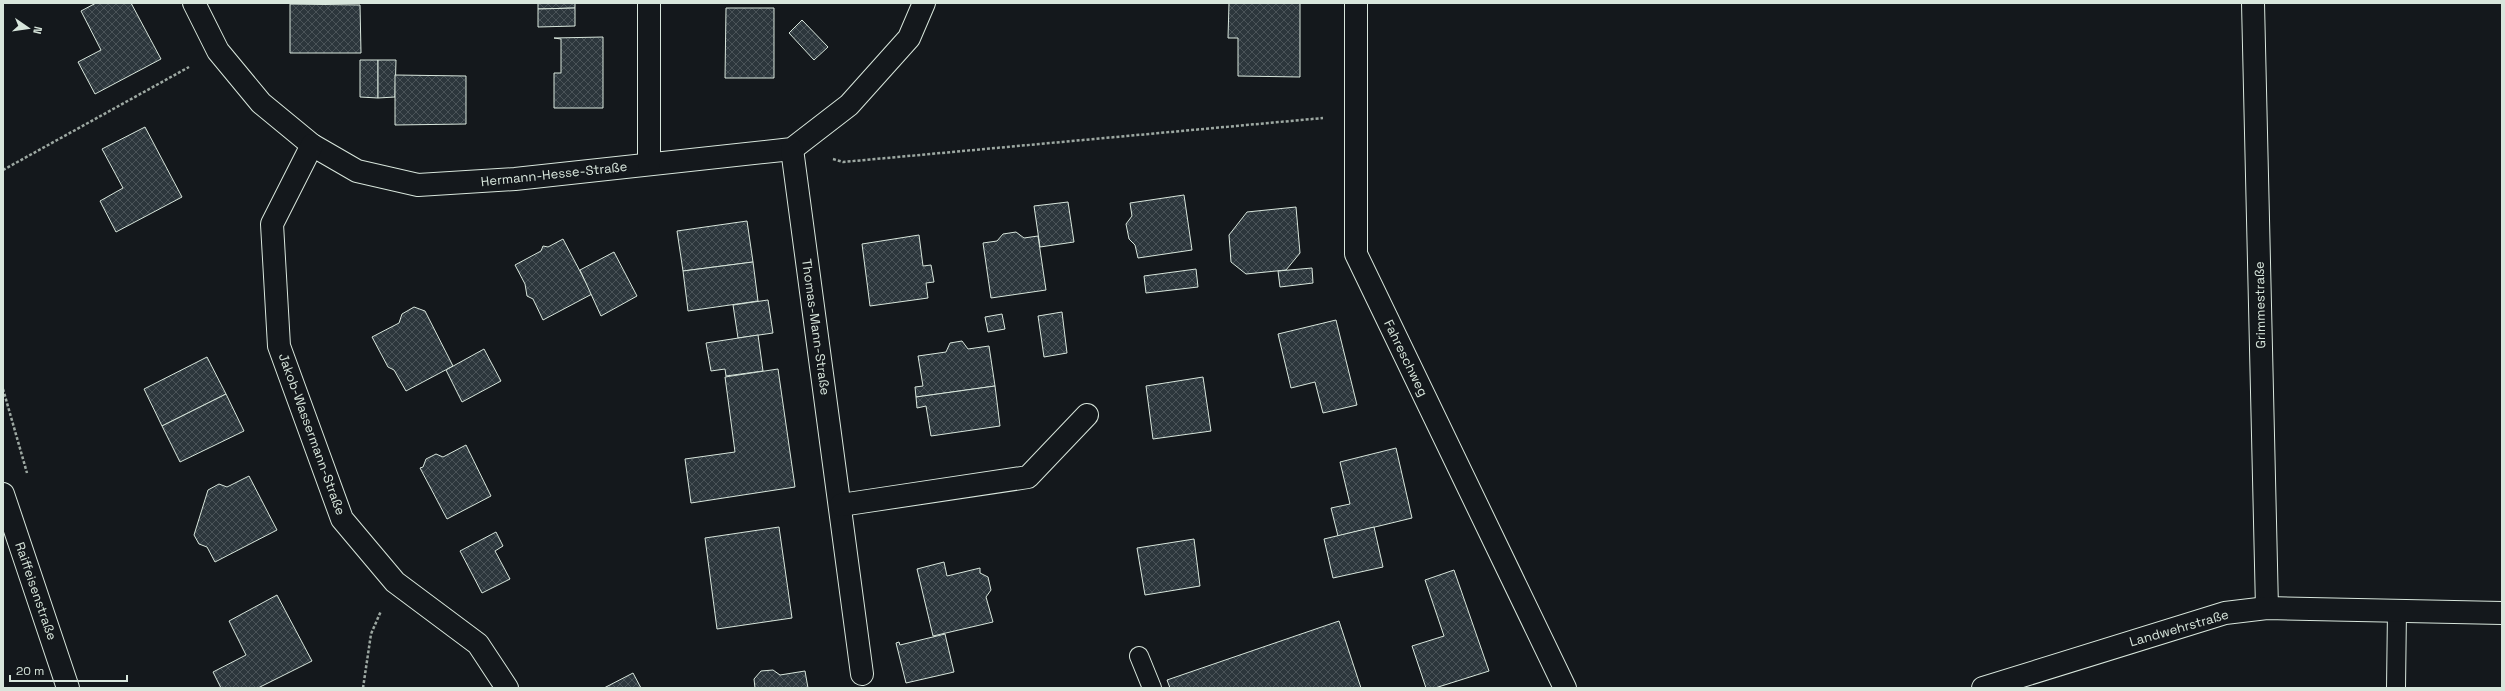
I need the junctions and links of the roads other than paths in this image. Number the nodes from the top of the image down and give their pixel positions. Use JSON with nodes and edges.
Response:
{"nodes":[{"id":1,"x":194,"y":3,"type":"edge"},
{"id":2,"x":649,"y":3,"type":"edge"},
{"id":3,"x":924,"y":3,"type":"edge"},
{"id":4,"x":1356,"y":3,"type":"edge"},
{"id":5,"x":2253,"y":3,"type":"edge"},
{"id":6,"x":312,"y":145,"type":"junction"},
{"id":7,"x":792,"y":149,"type":"junction"},
{"id":8,"x":649,"y":164,"type":"junction"},
{"id":9,"x":1087,"y":415,"type":"dead end"},
{"id":10,"x":3,"y":494,"type":"edge"},
{"id":11,"x":841,"y":505,"type":"junction"},
{"id":12,"x":2267,"y":608,"type":"junction"},
{"id":13,"x":2397,"y":610,"type":"junction"},
{"id":14,"x":2502,"y":613,"type":"edge"},
{"id":15,"x":1139,"y":656,"type":"dead end"},
{"id":16,"x":862,"y":674,"type":"dead end"},
{"id":17,"x":68,"y":688,"type":"edge"},
{"id":18,"x":507,"y":688,"type":"edge"},
{"id":19,"x":1152,"y":688,"type":"edge"},
{"id":20,"x":1565,"y":688,"type":"edge"},
{"id":21,"x":1983,"y":688,"type":"edge"},
{"id":22,"x":2396,"y":688,"type":"edge"}],
"edges":[{"from":1,"to":6,"type":"street","name":"Hermann-Hesse-Straße"},
{"from":2,"to":8,"type":"street"},
{"from":3,"to":7,"type":"street"},
{"from":4,"to":20,"type":"street","name":"Fahreschweg"},
{"from":5,"to":12,"type":"street","name":"Grimmestraße"},
{"from":6,"to":8,"type":"street","name":"Hermann-Hesse-Straße"},
{"from":6,"to":18,"type":"street","name":"Jakob-Wassermann-Straße"},
{"from":7,"to":8,"type":"street","name":"Hermann-Hesse-Straße"},
{"from":7,"to":11,"type":"street","name":"Thomas-Mann-Straße"},
{"from":9,"to":11,"type":"street"},
{"from":10,"to":17,"type":"street","name":"Raiffeisenstraße"},
{"from":11,"to":16,"type":"street","name":"Thomas-Mann-Straße"},
{"from":12,"to":13,"type":"street","name":"Landwehrstraße"},
{"from":12,"to":21,"type":"street","name":"Landwehrstraße"},
{"from":13,"to":14,"type":"street","name":"Landwehrstraße"},
{"from":13,"to":22,"type":"lane"},
{"from":15,"to":19,"type":"lane"}]}
